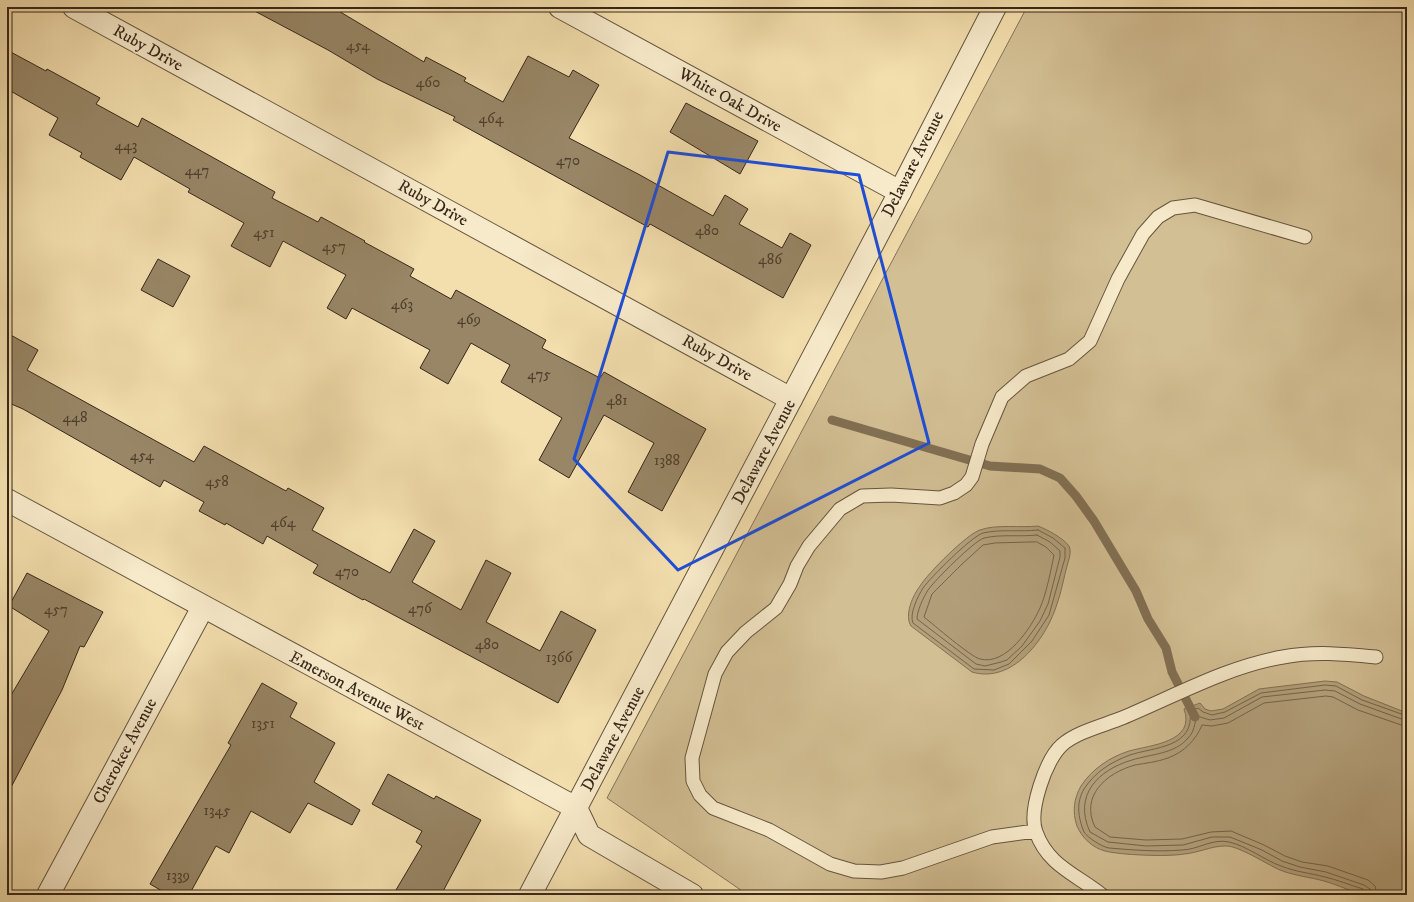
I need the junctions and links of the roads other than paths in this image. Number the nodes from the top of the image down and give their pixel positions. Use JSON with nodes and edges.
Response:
{"nodes":[{"id":1,"x":74,"y":7,"type":"edge"},
{"id":2,"x":560,"y":7,"type":"edge"},
{"id":3,"x":995,"y":7,"type":"edge"},
{"id":4,"x":900,"y":192,"type":"junction"},
{"id":5,"x":1304,"y":237,"type":"dead end"},
{"id":6,"x":791,"y":399,"type":"junction"},
{"id":7,"x":7,"y":500,"type":"edge"},
{"id":8,"x":203,"y":607,"type":"junction"},
{"id":9,"x":1376,"y":657,"type":"dead end"},
{"id":10,"x":576,"y":808,"type":"junction"},
{"id":11,"x":1035,"y":831,"type":"junction"},
{"id":12,"x":48,"y":895,"type":"edge"},
{"id":13,"x":530,"y":895,"type":"edge"},
{"id":14,"x":692,"y":895,"type":"edge"},
{"id":15,"x":1102,"y":895,"type":"edge"}],
"edges":[{"from":1,"to":6,"type":"street","name":"Ruby Drive"},
{"from":2,"to":4,"type":"street","name":"White Oak Drive"},
{"from":3,"to":4,"type":"street","name":"Delaware Avenue"},
{"from":4,"to":6,"type":"street","name":"Delaware Avenue"},
{"from":5,"to":11,"type":"lane"},
{"from":6,"to":10,"type":"street","name":"Delaware Avenue"},
{"from":7,"to":8,"type":"street","name":"Emerson Avenue West"},
{"from":8,"to":10,"type":"street","name":"Emerson Avenue West"},
{"from":8,"to":12,"type":"street","name":"Cherokee Avenue"},
{"from":9,"to":11,"type":"lane"},
{"from":10,"to":13,"type":"street","name":"Delaware Avenue"},
{"from":10,"to":14,"type":"street"},
{"from":11,"to":15,"type":"lane"}]}
